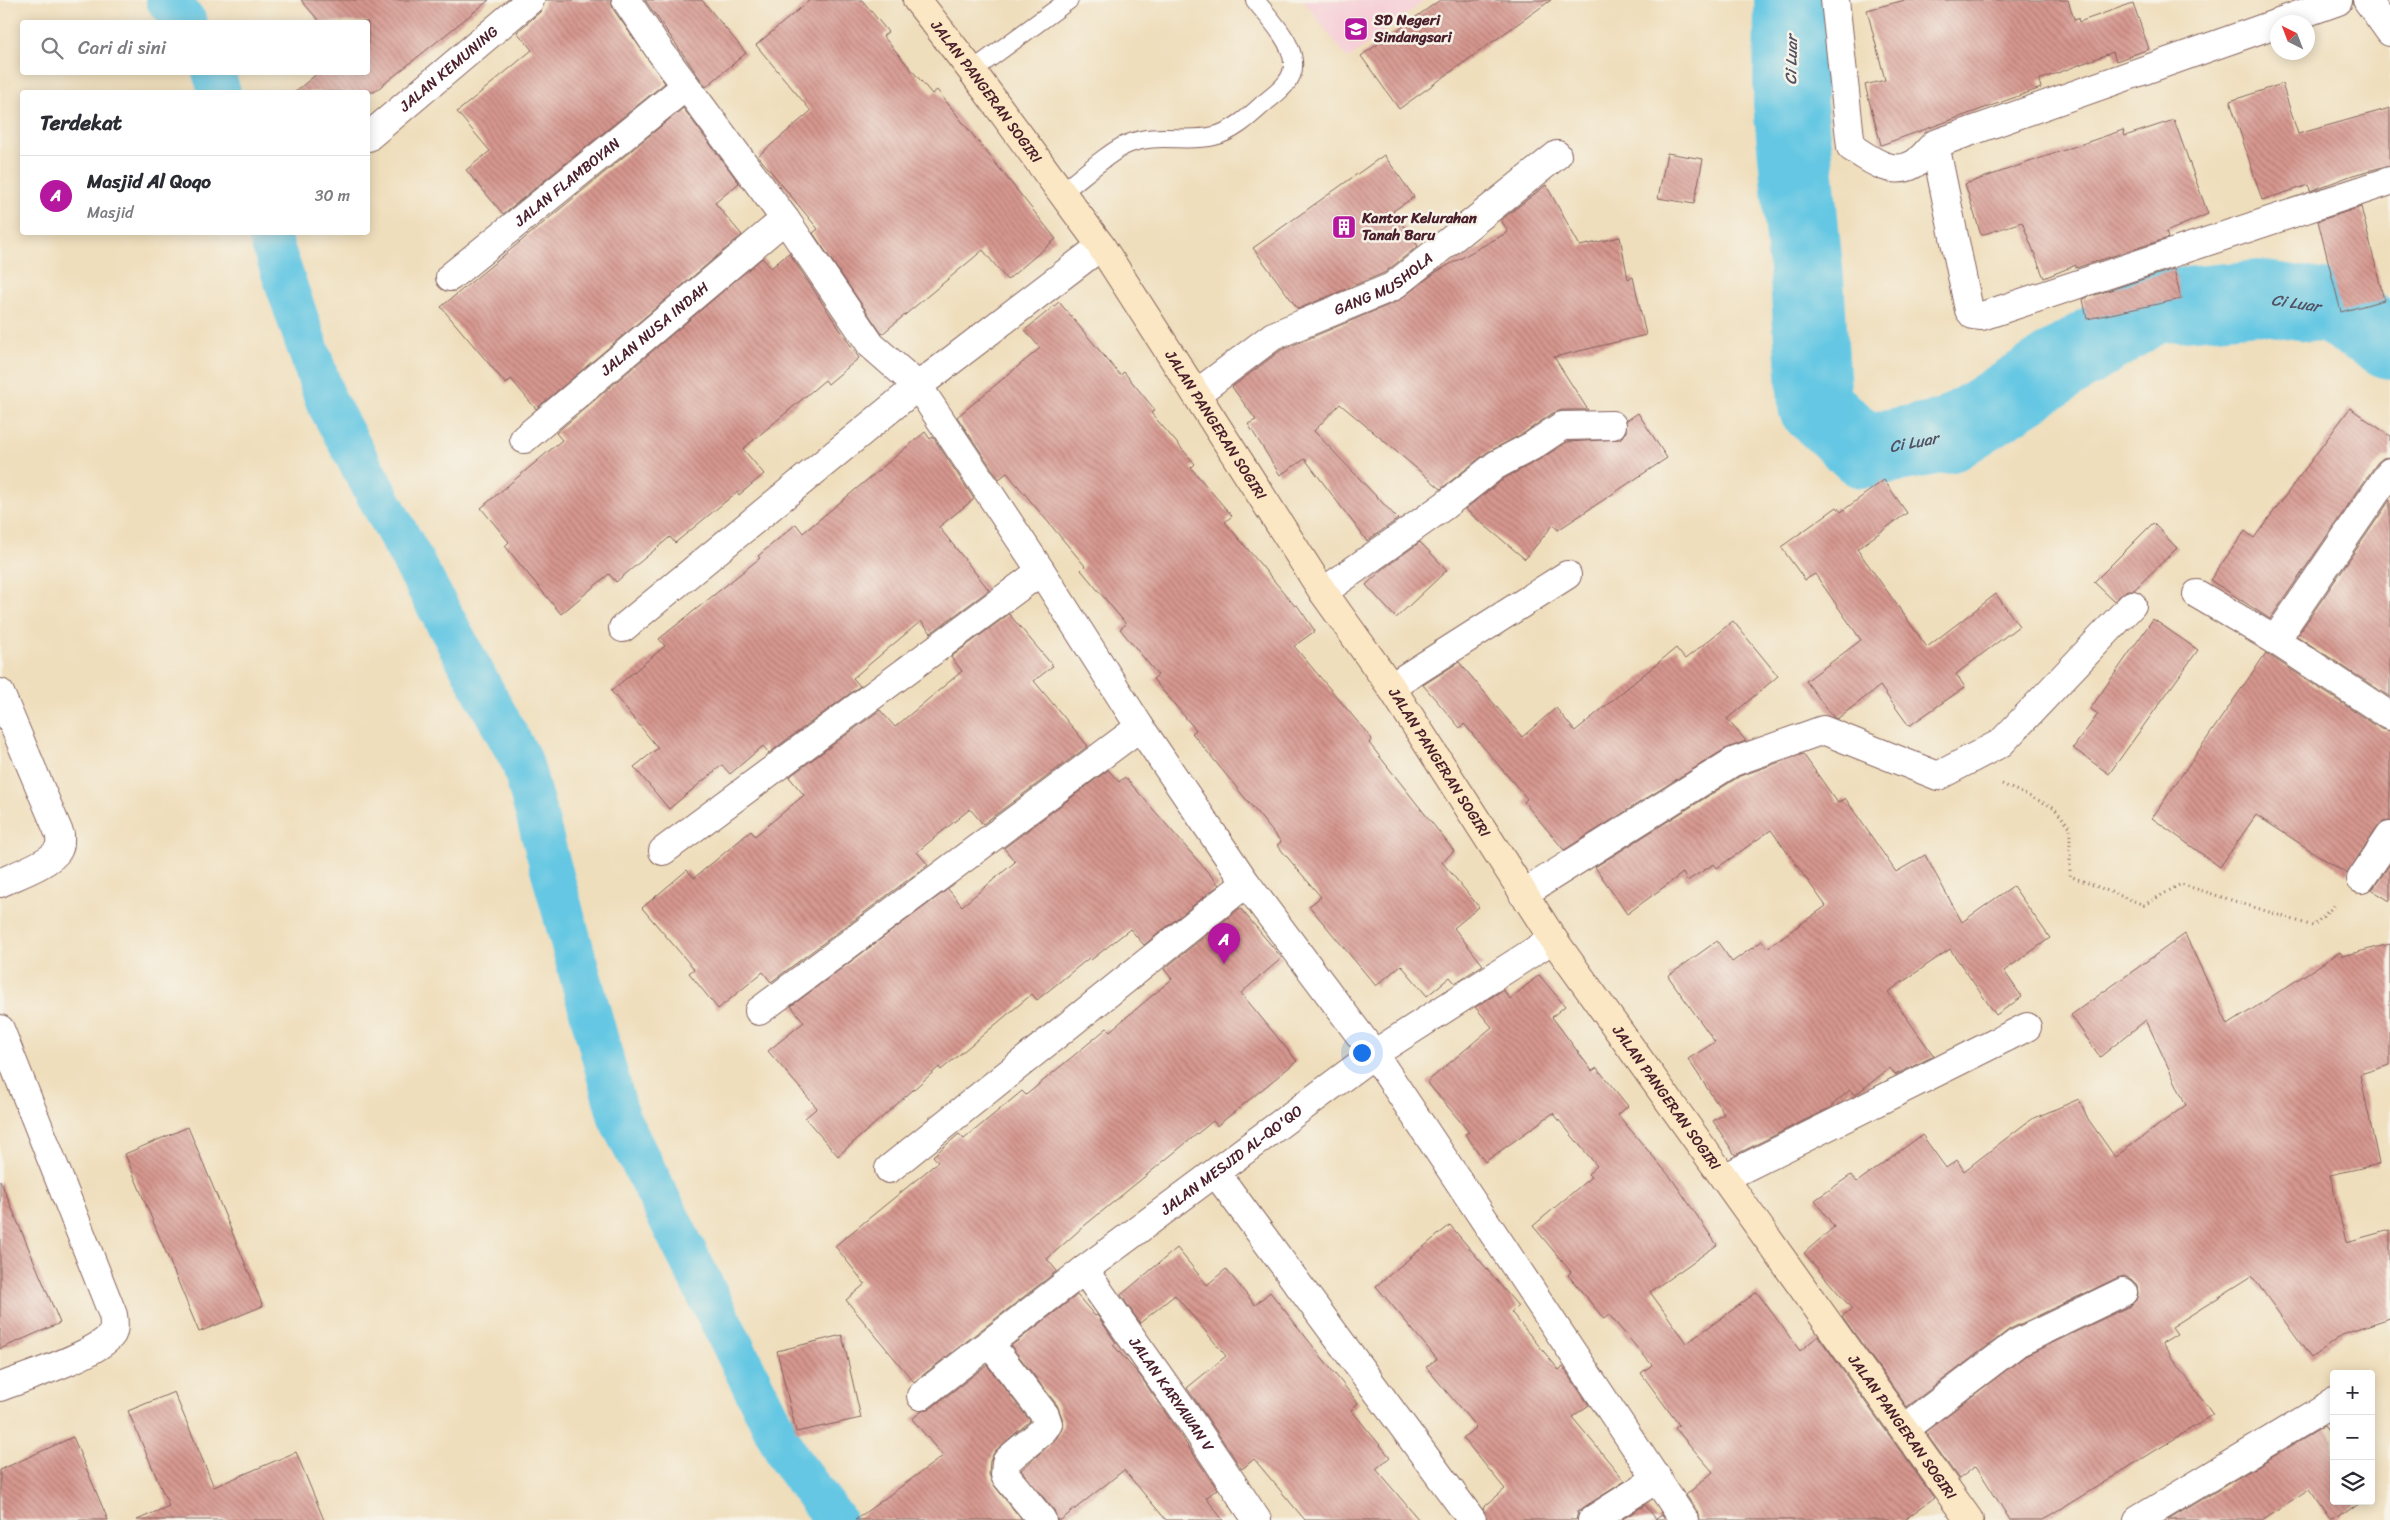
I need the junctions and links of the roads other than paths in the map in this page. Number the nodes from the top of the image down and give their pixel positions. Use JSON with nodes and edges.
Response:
{"nodes":[{"id":1,"x":530,"y":0,"type":"edge"},
{"id":2,"x":626,"y":0,"type":"edge"},
{"id":3,"x":917,"y":0,"type":"edge"},
{"id":4,"x":1069,"y":0,"type":"edge"},
{"id":5,"x":1255,"y":0,"type":"edge"},
{"id":6,"x":1835,"y":0,"type":"edge"},
{"id":7,"x":2368,"y":0,"type":"edge"},
{"id":8,"x":2338,"y":1,"type":"dead end"},
{"id":9,"x":2300,"y":15,"type":"edge"},
{"id":10,"x":2270,"y":26,"type":"edge"},
{"id":11,"x":2390,"y":32,"type":"edge"},
{"id":12,"x":972,"y":71,"type":"junction"},
{"id":13,"x":686,"y":86,"type":"junction"},
{"id":14,"x":370,"y":135,"type":"edge"},
{"id":15,"x":1935,"y":144,"type":"junction"},
{"id":16,"x":1557,"y":155,"type":"dead end"},
{"id":17,"x":2390,"y":181,"type":"edge"},
{"id":18,"x":1061,"y":194,"type":"junction"},
{"id":19,"x":785,"y":219,"type":"junction"},
{"id":20,"x":1101,"y":246,"type":"junction"},
{"id":21,"x":450,"y":277,"type":"dead end"},
{"id":22,"x":918,"y":386,"type":"junction"},
{"id":23,"x":1196,"y":394,"type":"junction"},
{"id":24,"x":1612,"y":425,"type":"dead end"},
{"id":25,"x":524,"y":439,"type":"dead end"},
{"id":26,"x":2390,"y":472,"type":"edge"},
{"id":27,"x":1041,"y":570,"type":"junction"},
{"id":28,"x":1567,"y":575,"type":"dead end"},
{"id":29,"x":1323,"y":592,"type":"junction"},
{"id":30,"x":2197,"y":594,"type":"dead end"},
{"id":31,"x":2132,"y":605,"type":"dead end"},
{"id":32,"x":623,"y":628,"type":"dead end"},
{"id":33,"x":2275,"y":640,"type":"junction"},
{"id":34,"x":1391,"y":687,"type":"junction"},
{"id":35,"x":0,"y":693,"type":"edge"},
{"id":36,"x":2390,"y":716,"type":"edge"},
{"id":37,"x":1140,"y":727,"type":"junction"},
{"id":38,"x":2390,"y":836,"type":"edge"},
{"id":39,"x":664,"y":851,"type":"dead end"},
{"id":40,"x":2361,"y":879,"type":"road end"},
{"id":41,"x":0,"y":883,"type":"edge"},
{"id":42,"x":1246,"y":883,"type":"junction"},
{"id":43,"x":1523,"y":894,"type":"junction"},
{"id":44,"x":1553,"y":939,"type":"junction"},
{"id":45,"x":759,"y":1011,"type":"dead end"},
{"id":46,"x":2027,"y":1028,"type":"dead end"},
{"id":47,"x":0,"y":1029,"type":"edge"},
{"id":48,"x":1374,"y":1054,"type":"junction"},
{"id":49,"x":889,"y":1169,"type":"dead end"},
{"id":50,"x":1216,"y":1173,"type":"junction"},
{"id":51,"x":1724,"y":1178,"type":"junction"},
{"id":52,"x":1084,"y":1270,"type":"junction"},
{"id":53,"x":2123,"y":1292,"type":"dead end"},
{"id":54,"x":990,"y":1344,"type":"junction"},
{"id":55,"x":0,"y":1388,"type":"edge"},
{"id":56,"x":921,"y":1396,"type":"dead end"},
{"id":57,"x":2330,"y":1404,"type":"edge"},
{"id":58,"x":1904,"y":1429,"type":"junction"},
{"id":59,"x":1658,"y":1478,"type":"junction"},
{"id":60,"x":1042,"y":1520,"type":"edge"},
{"id":61,"x":1257,"y":1520,"type":"edge"},
{"id":62,"x":1472,"y":1520,"type":"edge"},
{"id":63,"x":1592,"y":1520,"type":"edge"},
{"id":64,"x":1684,"y":1520,"type":"edge"},
{"id":65,"x":1969,"y":1520,"type":"edge"},
{"id":66,"x":2138,"y":1520,"type":"edge"}],
"edges":[{"from":1,"to":14,"type":"street","name":"JALAN KEMUNING"},
{"from":2,"to":13,"type":"street"},
{"from":3,"to":12,"type":"street","name":"JALAN PANGERAN SOGIRI"},
{"from":4,"to":12,"type":"lane"},
{"from":5,"to":18,"type":"lane"},
{"from":6,"to":15,"type":"street"},
{"from":7,"to":11,"type":"street"},
{"from":8,"to":9,"type":"street"},
{"from":10,"to":15,"type":"street"},
{"from":12,"to":18,"type":"street","name":"JALAN PANGERAN SOGIRI"},
{"from":13,"to":19,"type":"street"},
{"from":13,"to":21,"type":"street","name":"JALAN FLAMBOYAN"},
{"from":15,"to":17,"type":"street"},
{"from":16,"to":23,"type":"street","name":"GANG MUSHOLA"},
{"from":18,"to":20,"type":"street","name":"JALAN PANGERAN SOGIRI"},
{"from":19,"to":22,"type":"street"},
{"from":19,"to":25,"type":"street","name":"JALAN NUSA INDAH"},
{"from":20,"to":22,"type":"street"},
{"from":20,"to":23,"type":"street","name":"JALAN PANGERAN SOGIRI"},
{"from":22,"to":27,"type":"street"},
{"from":22,"to":32,"type":"street"},
{"from":23,"to":29,"type":"street","name":"JALAN PANGERAN SOGIRI"},
{"from":24,"to":29,"type":"street"},
{"from":26,"to":33,"type":"street"},
{"from":27,"to":37,"type":"street"},
{"from":27,"to":39,"type":"street"},
{"from":28,"to":34,"type":"street"},
{"from":29,"to":34,"type":"street","name":"JALAN PANGERAN SOGIRI"},
{"from":30,"to":33,"type":"street"},
{"from":31,"to":43,"type":"street"},
{"from":33,"to":36,"type":"street"},
{"from":34,"to":43,"type":"street","name":"JALAN PANGERAN SOGIRI"},
{"from":35,"to":41,"type":"street"},
{"from":37,"to":42,"type":"street"},
{"from":37,"to":45,"type":"street"},
{"from":38,"to":40,"type":"street"},
{"from":42,"to":48,"type":"street"},
{"from":42,"to":49,"type":"street"},
{"from":43,"to":44,"type":"street","name":"JALAN PANGERAN SOGIRI"},
{"from":44,"to":48,"type":"street","name":"JALAN MESJID AL-QO'QO"},
{"from":44,"to":51,"type":"street","name":"JALAN PANGERAN SOGIRI"},
{"from":46,"to":51,"type":"street"},
{"from":47,"to":55,"type":"street"},
{"from":48,"to":50,"type":"street","name":"JALAN MESJID AL-QO'QO"},
{"from":48,"to":59,"type":"street"},
{"from":50,"to":52,"type":"street","name":"JALAN MESJID AL-QO'QO"},
{"from":50,"to":62,"type":"street"},
{"from":51,"to":58,"type":"street","name":"JALAN PANGERAN SOGIRI"},
{"from":52,"to":54,"type":"street","name":"JALAN MESJID AL-QO'QO"},
{"from":52,"to":61,"type":"street","name":"JALAN KARYAWAN V"},
{"from":53,"to":58,"type":"street"},
{"from":54,"to":56,"type":"street","name":"JALAN MESJID AL-QO'QO"},
{"from":54,"to":60,"type":"street"},
{"from":57,"to":66,"type":"street"},
{"from":58,"to":65,"type":"street","name":"JALAN PANGERAN SOGIRI"},
{"from":59,"to":63,"type":"street"},
{"from":59,"to":64,"type":"street"}]}
